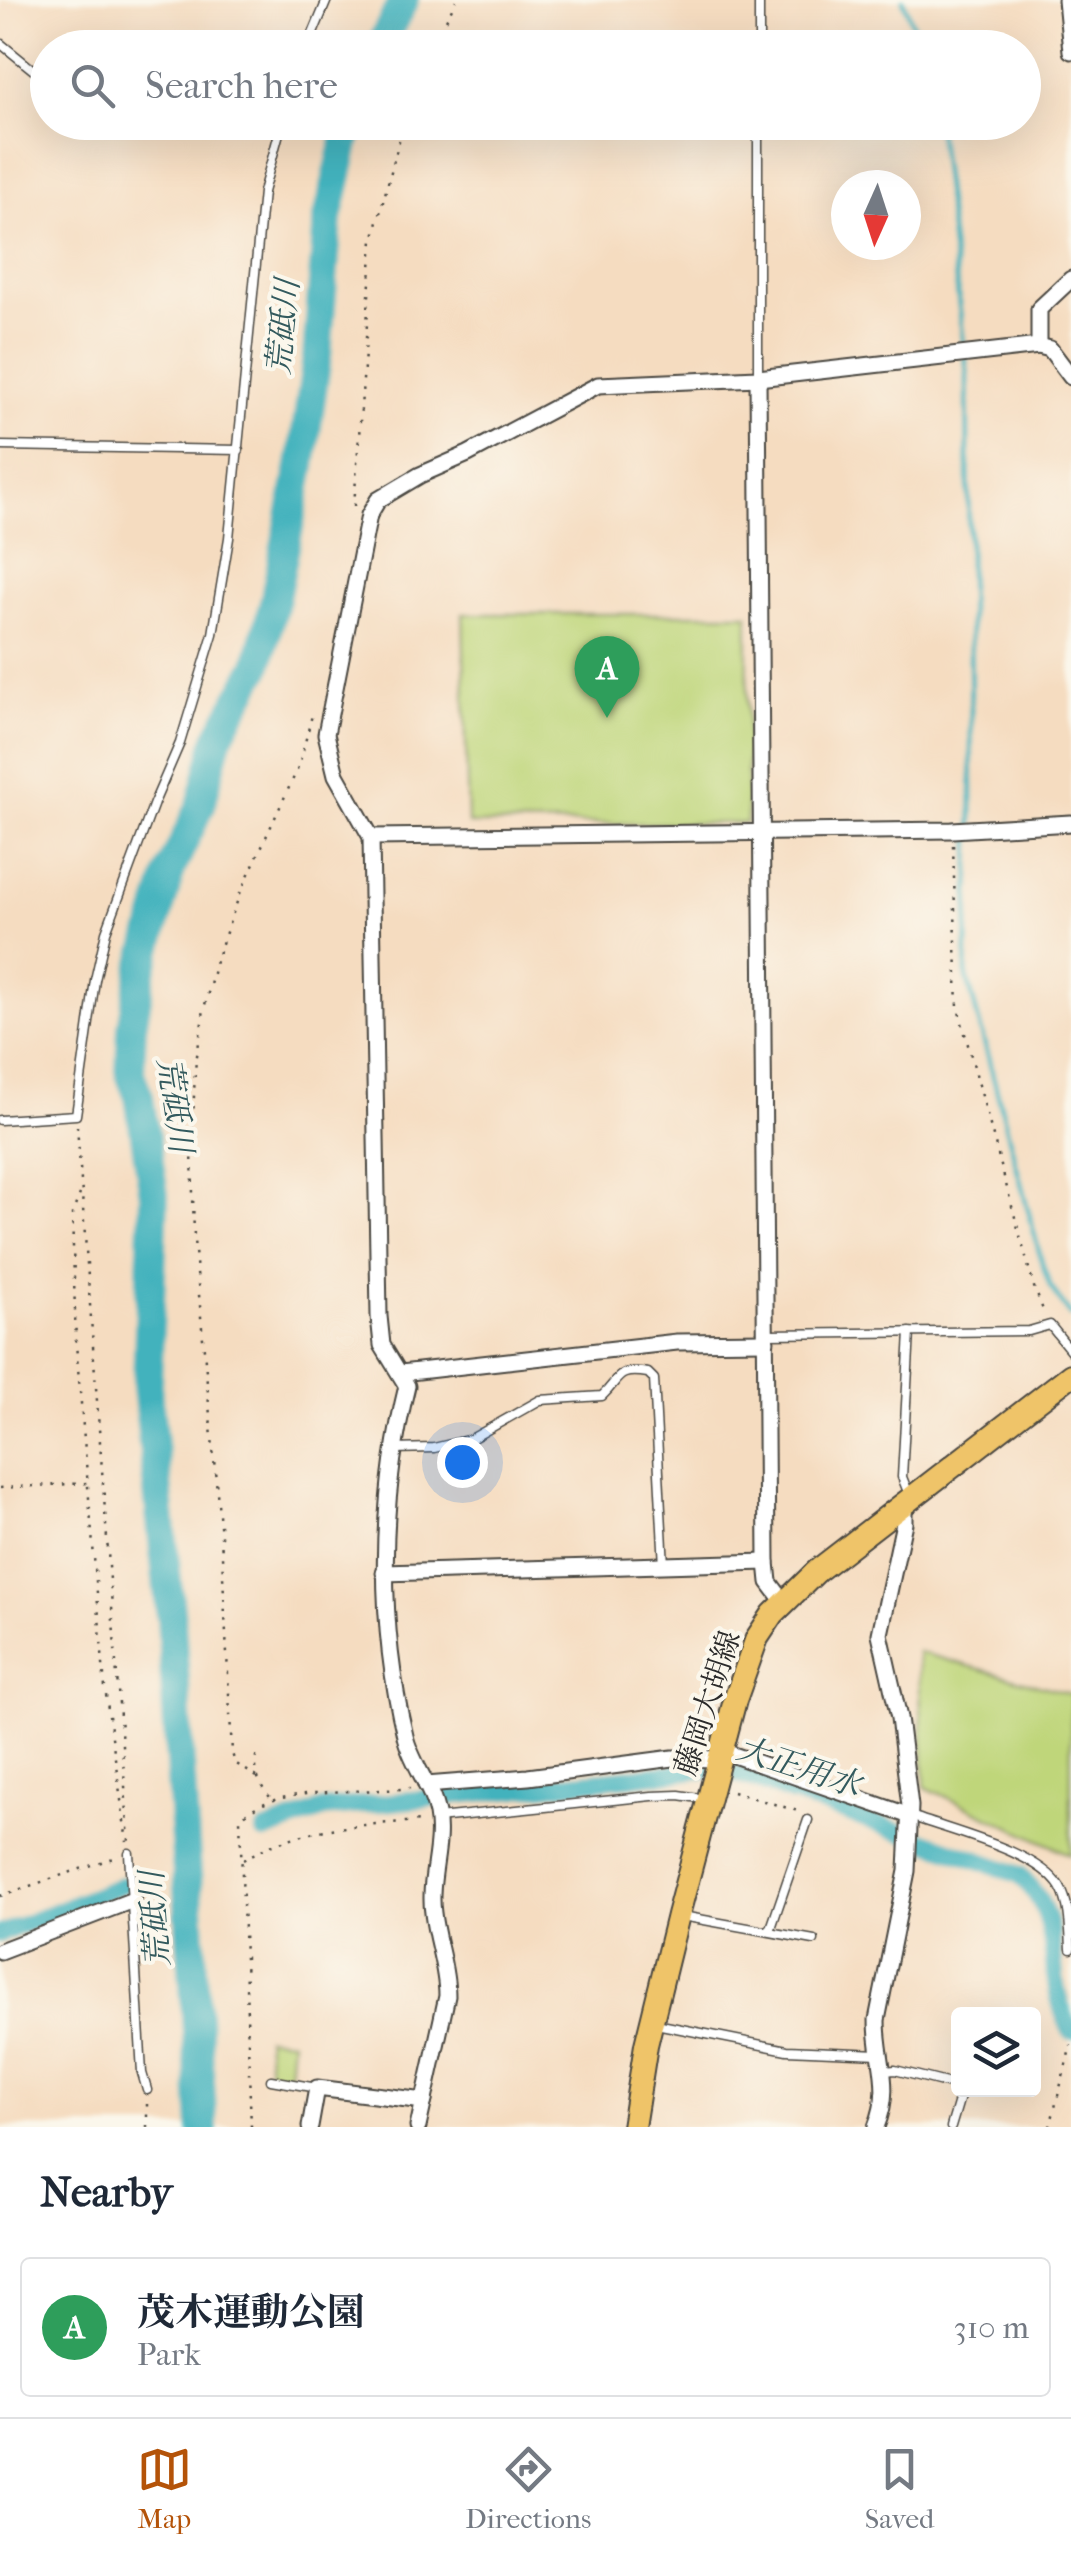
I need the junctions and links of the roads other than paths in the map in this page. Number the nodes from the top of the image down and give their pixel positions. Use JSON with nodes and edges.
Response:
{"nodes":[{"id":1,"x":327,"y":0,"type":"edge"},
{"id":2,"x":759,"y":0,"type":"edge"},
{"id":3,"x":1066,"y":0,"type":"edge"},
{"id":4,"x":314,"y":30,"type":"edge"},
{"id":5,"x":759,"y":30,"type":"edge"},
{"id":6,"x":0,"y":43,"type":"edge"},
{"id":7,"x":1071,"y":51,"type":"edge"},
{"id":8,"x":30,"y":67,"type":"edge"},
{"id":9,"x":277,"y":140,"type":"edge"},
{"id":10,"x":758,"y":140,"type":"edge"},
{"id":11,"x":1071,"y":279,"type":"edge"},
{"id":12,"x":1039,"y":346,"type":"junction"},
{"id":13,"x":1071,"y":377,"type":"edge"},
{"id":14,"x":758,"y":378,"type":"junction"},
{"id":15,"x":0,"y":446,"type":"edge"},
{"id":16,"x":239,"y":450,"type":"junction"},
{"id":17,"x":1071,"y":822,"type":"edge"},
{"id":18,"x":760,"y":830,"type":"junction"},
{"id":19,"x":371,"y":837,"type":"junction"},
{"id":20,"x":0,"y":1120,"type":"edge"},
{"id":21,"x":910,"y":1332,"type":"junction"},
{"id":22,"x":766,"y":1337,"type":"junction"},
{"id":23,"x":1071,"y":1351,"type":"edge"},
{"id":24,"x":401,"y":1373,"type":"junction"},
{"id":25,"x":1071,"y":1375,"type":"edge"},
{"id":26,"x":394,"y":1448,"type":"junction"},
{"id":27,"x":907,"y":1499,"type":"junction"},
{"id":28,"x":767,"y":1562,"type":"junction"},
{"id":29,"x":664,"y":1566,"type":"junction"},
{"id":30,"x":384,"y":1574,"type":"junction"},
{"id":31,"x":784,"y":1602,"type":"junction"},
{"id":32,"x":716,"y":1773,"type":"junction"},
{"id":33,"x":428,"y":1788,"type":"junction"},
{"id":34,"x":437,"y":1815,"type":"junction"},
{"id":35,"x":909,"y":1819,"type":"junction"},
{"id":36,"x":808,"y":1820,"type":"road end"},
{"id":37,"x":130,"y":1853,"type":"road end"},
{"id":38,"x":133,"y":1900,"type":"junction"},
{"id":39,"x":678,"y":1915,"type":"junction"},
{"id":40,"x":770,"y":1931,"type":"junction"},
{"id":41,"x":814,"y":1940,"type":"dead end"},
{"id":42,"x":1071,"y":1948,"type":"edge"},
{"id":43,"x":0,"y":1951,"type":"edge"},
{"id":44,"x":652,"y":2023,"type":"junction"},
{"id":45,"x":879,"y":2054,"type":"junction"},
{"id":46,"x":885,"y":2071,"type":"junction"},
{"id":47,"x":270,"y":2080,"type":"dead end"},
{"id":48,"x":951,"y":2086,"type":"edge"},
{"id":49,"x":317,"y":2088,"type":"junction"},
{"id":50,"x":147,"y":2090,"type":"road end"},
{"id":51,"x":958,"y":2097,"type":"edge"},
{"id":52,"x":424,"y":2101,"type":"junction"},
{"id":53,"x":310,"y":2127,"type":"edge"},
{"id":54,"x":418,"y":2127,"type":"edge"},
{"id":55,"x":633,"y":2127,"type":"edge"},
{"id":56,"x":876,"y":2127,"type":"edge"},
{"id":57,"x":951,"y":2127,"type":"edge"}],
"edges":[{"from":1,"to":4,"type":"lane"},
{"from":2,"to":5,"type":"lane"},
{"from":3,"to":7,"type":"street"},
{"from":6,"to":8,"type":"lane"},
{"from":9,"to":16,"type":"lane"},
{"from":10,"to":14,"type":"lane"},
{"from":11,"to":12,"type":"street"},
{"from":12,"to":13,"type":"street"},
{"from":12,"to":14,"type":"street"},
{"from":14,"to":18,"type":"street"},
{"from":14,"to":19,"type":"street"},
{"from":15,"to":16,"type":"lane"},
{"from":16,"to":20,"type":"lane"},
{"from":17,"to":18,"type":"street"},
{"from":18,"to":19,"type":"street"},
{"from":18,"to":22,"type":"street"},
{"from":19,"to":24,"type":"street"},
{"from":21,"to":22,"type":"lane"},
{"from":21,"to":23,"type":"lane"},
{"from":21,"to":27,"type":"lane"},
{"from":22,"to":24,"type":"street"},
{"from":22,"to":28,"type":"street"},
{"from":24,"to":26,"type":"street"},
{"from":25,"to":27,"type":"main road","name":"藤岡大胡線"},
{"from":26,"to":29,"type":"lane"},
{"from":26,"to":30,"type":"street"},
{"from":27,"to":31,"type":"main road","name":"藤岡大胡線"},
{"from":27,"to":35,"type":"street"},
{"from":28,"to":29,"type":"street"},
{"from":28,"to":31,"type":"street"},
{"from":29,"to":30,"type":"street"},
{"from":30,"to":33,"type":"street"},
{"from":31,"to":32,"type":"main road","name":"藤岡大胡線"},
{"from":32,"to":33,"type":"street"},
{"from":32,"to":34,"type":"lane"},
{"from":32,"to":35,"type":"street"},
{"from":32,"to":39,"type":"main road","name":"藤岡大胡線"},
{"from":33,"to":34,"type":"street"},
{"from":34,"to":52,"type":"street"},
{"from":35,"to":42,"type":"lane"},
{"from":35,"to":45,"type":"street"},
{"from":36,"to":40,"type":"lane"},
{"from":37,"to":38,"type":"lane"},
{"from":38,"to":43,"type":"street"},
{"from":38,"to":50,"type":"lane"},
{"from":39,"to":40,"type":"lane"},
{"from":39,"to":44,"type":"main road","name":"藤岡大胡線"},
{"from":40,"to":41,"type":"lane"},
{"from":44,"to":45,"type":"lane"},
{"from":44,"to":55,"type":"main road","name":"藤岡大胡線"},
{"from":45,"to":46,"type":"street"},
{"from":46,"to":48,"type":"lane"},
{"from":46,"to":56,"type":"street"},
{"from":47,"to":49,"type":"lane"},
{"from":49,"to":52,"type":"street"},
{"from":49,"to":53,"type":"street"},
{"from":51,"to":57,"type":"lane"},
{"from":52,"to":54,"type":"street"}]}
